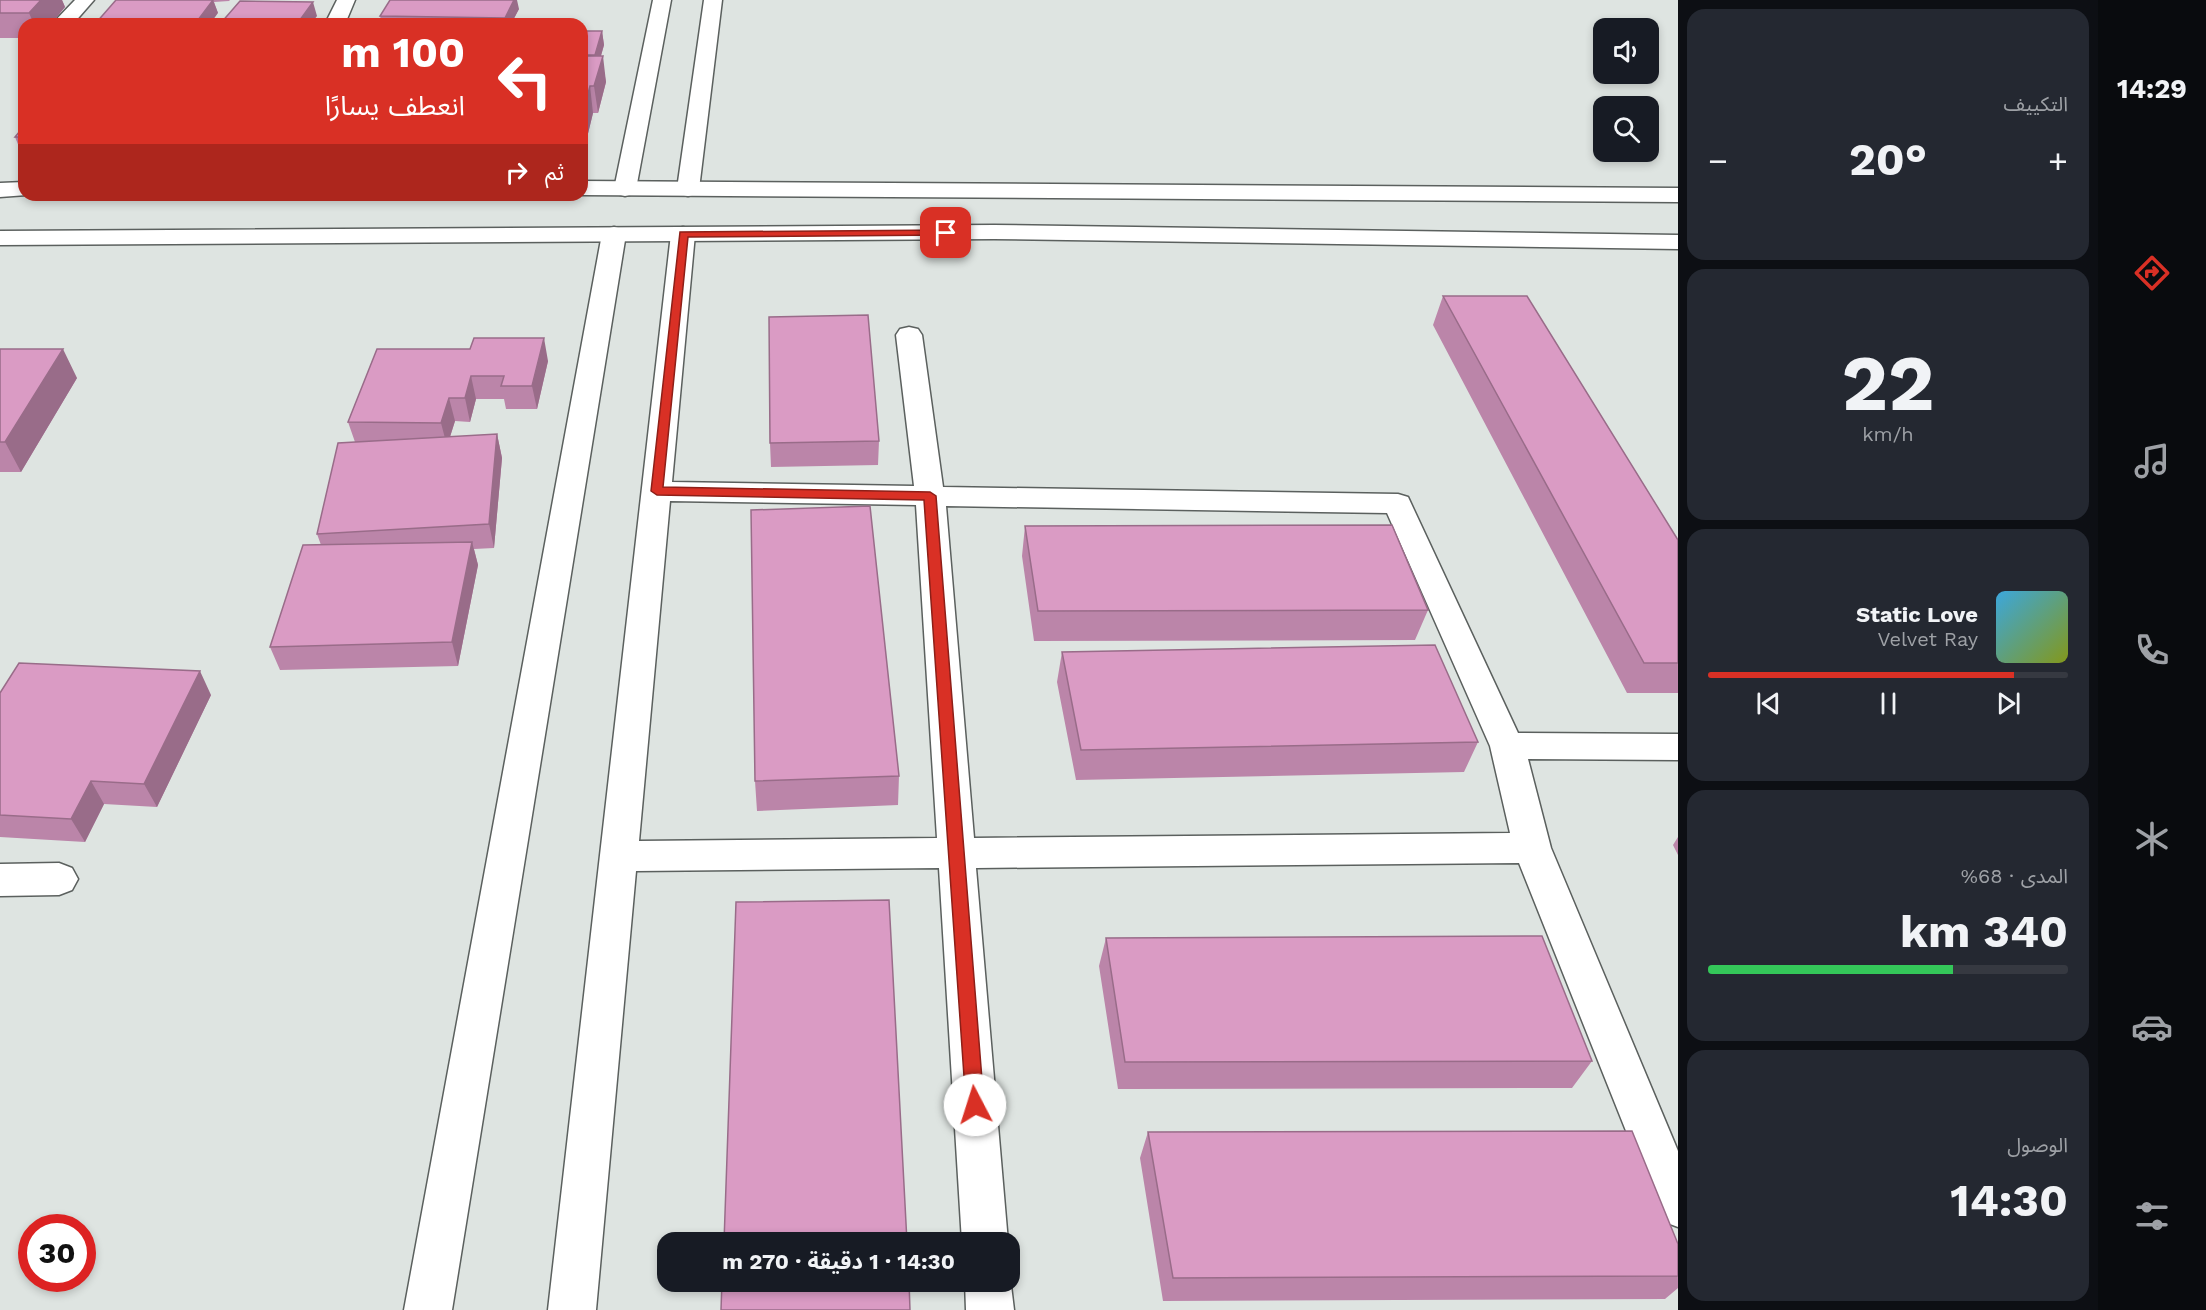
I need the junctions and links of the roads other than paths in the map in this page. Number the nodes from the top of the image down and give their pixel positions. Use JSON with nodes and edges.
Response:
{"nodes":[{"id":1,"x":85,"y":0,"type":"edge"},
{"id":2,"x":346,"y":0,"type":"edge"},
{"id":3,"x":662,"y":0,"type":"edge"},
{"id":4,"x":713,"y":0,"type":"edge"},
{"id":5,"x":68,"y":18,"type":"edge"},
{"id":6,"x":337,"y":18,"type":"edge"},
{"id":7,"x":588,"y":188,"type":"edge"},
{"id":8,"x":18,"y":189,"type":"edge"},
{"id":9,"x":625,"y":189,"type":"junction"},
{"id":10,"x":688,"y":189,"type":"junction"},
{"id":11,"x":0,"y":190,"type":"edge"},
{"id":12,"x":1678,"y":195,"type":"edge"},
{"id":13,"x":614,"y":234,"type":"junction"},
{"id":14,"x":683,"y":234,"type":"junction"},
{"id":15,"x":0,"y":238,"type":"edge"},
{"id":16,"x":1678,"y":242,"type":"edge"},
{"id":17,"x":909,"y":335,"type":"dead end"},
{"id":18,"x":657,"y":491,"type":"junction"},
{"id":19,"x":930,"y":496,"type":"junction"},
{"id":20,"x":1507,"y":746,"type":"junction"},
{"id":21,"x":1678,"y":747,"type":"edge"},
{"id":22,"x":1532,"y":848,"type":"junction"},
{"id":23,"x":956,"y":854,"type":"junction"},
{"id":24,"x":619,"y":856,"type":"junction"},
{"id":25,"x":59,"y":879,"type":"dead end"},
{"id":26,"x":0,"y":880,"type":"edge"},
{"id":27,"x":1678,"y":1205,"type":"edge"},
{"id":28,"x":984,"y":1232,"type":"edge"},
{"id":29,"x":989,"y":1292,"type":"edge"},
{"id":30,"x":428,"y":1310,"type":"edge"},
{"id":31,"x":572,"y":1310,"type":"edge"},
{"id":32,"x":990,"y":1310,"type":"edge"}],
"edges":[{"from":1,"to":5,"type":"street"},
{"from":2,"to":6,"type":"street"},
{"from":3,"to":9,"type":"street"},
{"from":4,"to":10,"type":"street"},
{"from":7,"to":9,"type":"street"},
{"from":8,"to":11,"type":"street"},
{"from":9,"to":10,"type":"street"},
{"from":10,"to":12,"type":"street"},
{"from":13,"to":14,"type":"street"},
{"from":13,"to":15,"type":"street"},
{"from":13,"to":30,"type":"street"},
{"from":14,"to":16,"type":"street"},
{"from":14,"to":18,"type":"street"},
{"from":17,"to":19,"type":"street"},
{"from":18,"to":19,"type":"street"},
{"from":18,"to":24,"type":"street"},
{"from":19,"to":20,"type":"street"},
{"from":19,"to":23,"type":"street"},
{"from":20,"to":21,"type":"street"},
{"from":20,"to":22,"type":"street"},
{"from":22,"to":23,"type":"street"},
{"from":22,"to":27,"type":"street"},
{"from":23,"to":24,"type":"street"},
{"from":23,"to":28,"type":"street"},
{"from":24,"to":31,"type":"street"},
{"from":25,"to":26,"type":"street"},
{"from":29,"to":32,"type":"street"}]}
